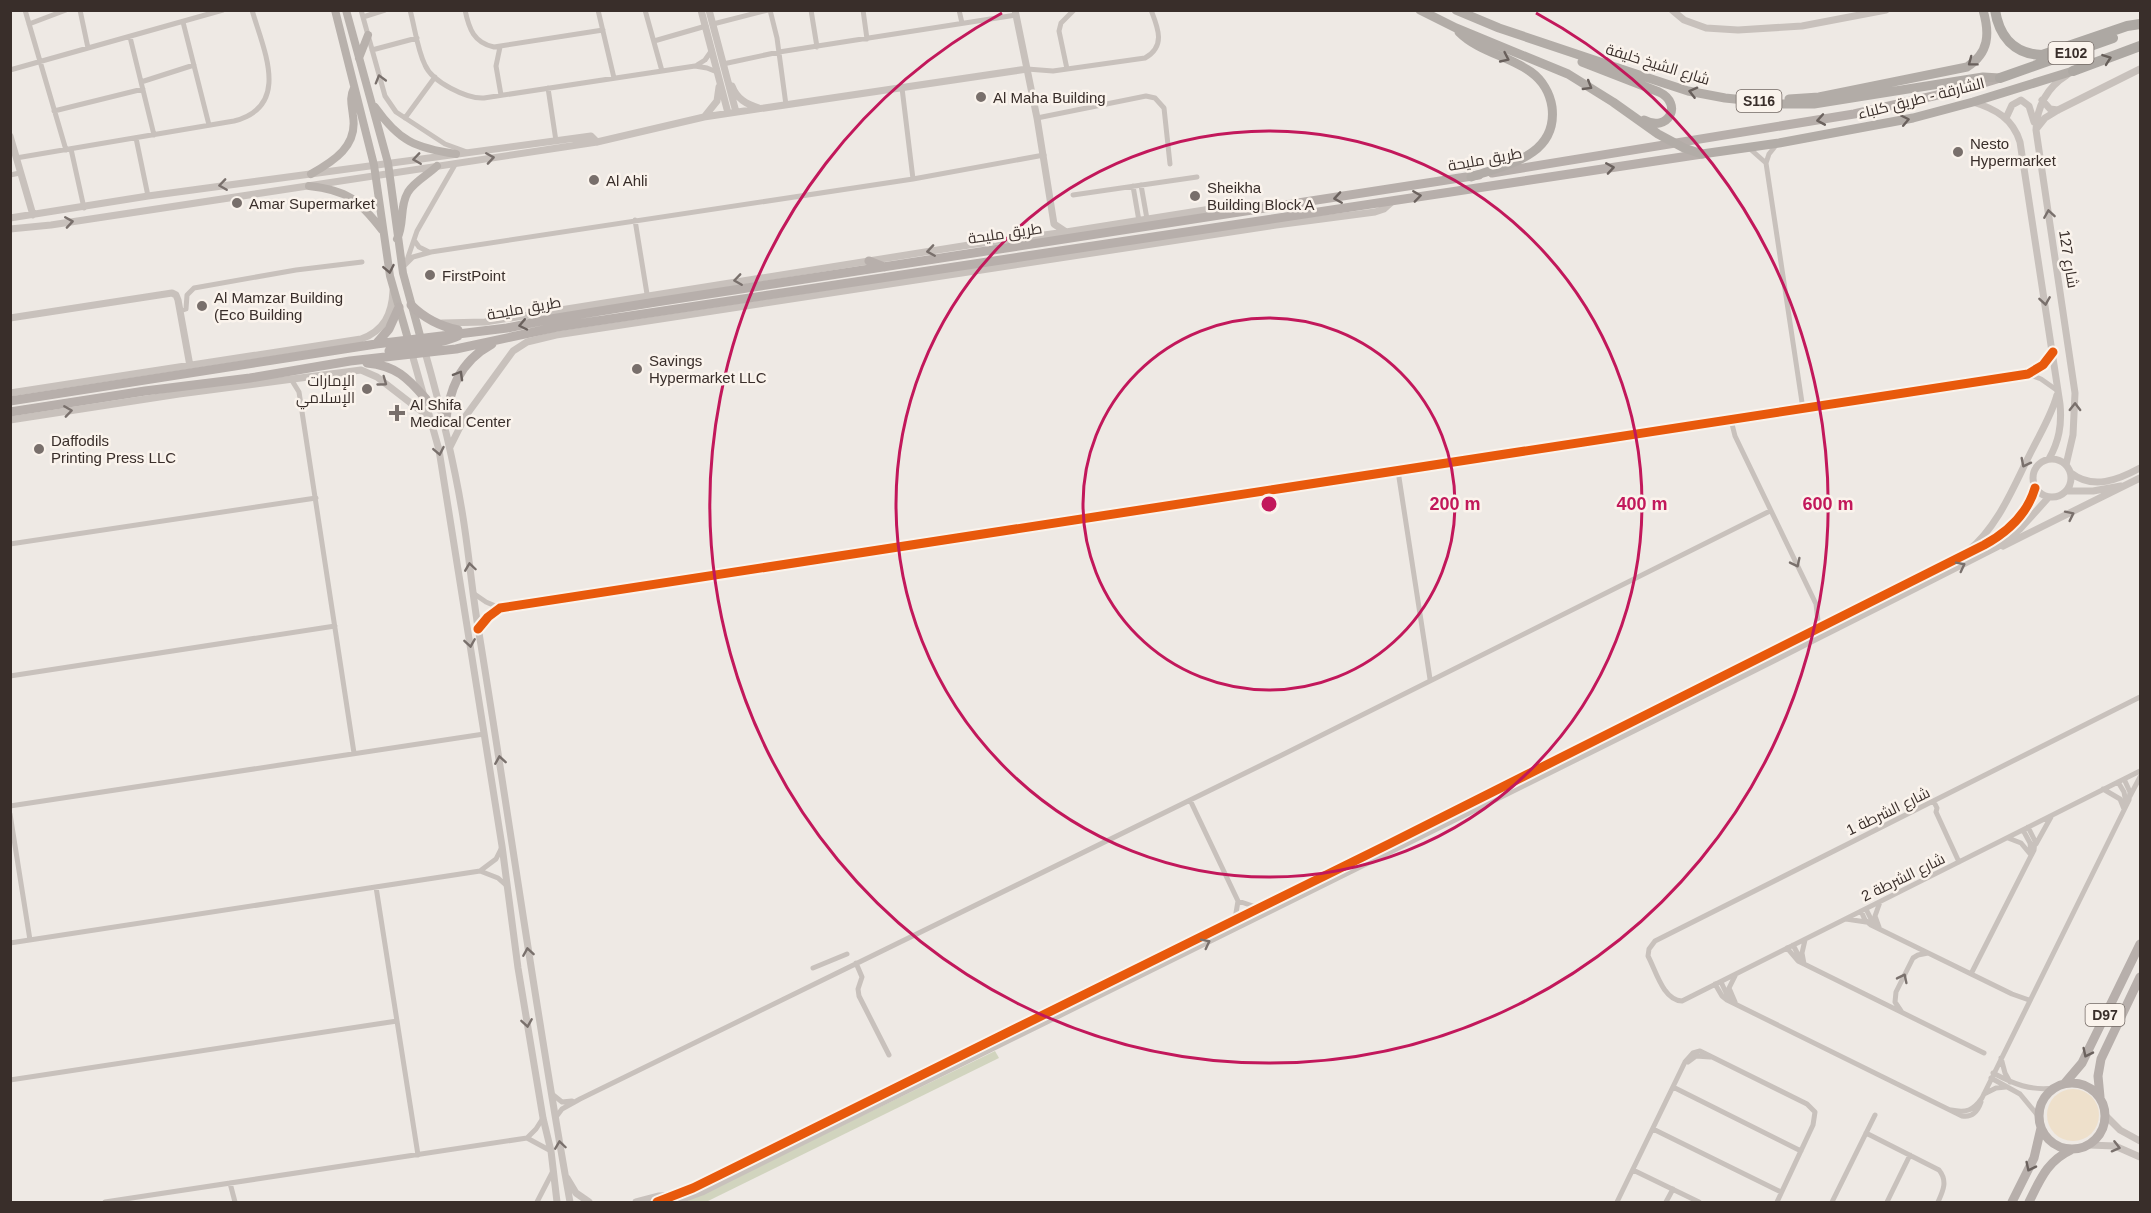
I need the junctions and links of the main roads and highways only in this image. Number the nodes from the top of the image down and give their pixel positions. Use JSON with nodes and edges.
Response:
{"nodes":[{"id":1,"x":335,"y":10,"type":"edge"},
{"id":2,"x":346,"y":10,"type":"edge"},
{"id":3,"x":1420,"y":10,"type":"edge"},
{"id":4,"x":1456,"y":10,"type":"edge"},
{"id":5,"x":1983,"y":11,"type":"edge"},
{"id":6,"x":1995,"y":11,"type":"edge"},
{"id":7,"x":2140,"y":25,"type":"edge"},
{"id":8,"x":1456,"y":28,"type":"junction"},
{"id":9,"x":368,"y":36,"type":"road end"},
{"id":10,"x":1525,"y":37,"type":"junction"},
{"id":11,"x":2140,"y":46,"type":"edge"},
{"id":12,"x":359,"y":58,"type":"junction"},
{"id":13,"x":2073,"y":71,"type":"joint"},
{"id":14,"x":2000,"y":78,"type":"junction"},
{"id":15,"x":355,"y":88,"type":"junction"},
{"id":16,"x":371,"y":100,"type":"junction"},
{"id":17,"x":1761,"y":101,"type":"junction"},
{"id":18,"x":1613,"y":102,"type":"junction"},
{"id":19,"x":1672,"y":143,"type":"junction"},
{"id":20,"x":1702,"y":154,"type":"junction"},
{"id":21,"x":456,"y":159,"type":"road end"},
{"id":22,"x":437,"y":166,"type":"road end"},
{"id":23,"x":311,"y":174,"type":"road end"},
{"id":24,"x":1471,"y":177,"type":"junction"},
{"id":25,"x":309,"y":186,"type":"road end"},
{"id":26,"x":383,"y":231,"type":"junction"},
{"id":27,"x":397,"y":240,"type":"junction"},
{"id":28,"x":969,"y":244,"type":"road end"},
{"id":29,"x":1073,"y":250,"type":"junction"},
{"id":30,"x":960,"y":254,"type":"junction"},
{"id":31,"x":1082,"y":255,"type":"road end"},
{"id":32,"x":869,"y":261,"type":"road end"},
{"id":33,"x":884,"y":267,"type":"junction"},
{"id":34,"x":411,"y":305,"type":"junction"},
{"id":35,"x":399,"y":307,"type":"junction"},
{"id":36,"x":466,"y":332,"type":"junction"},
{"id":37,"x":498,"y":341,"type":"junction"},
{"id":38,"x":376,"y":344,"type":"junction"},
{"id":39,"x":423,"y":345,"type":"junction"},
{"id":40,"x":410,"y":347,"type":"junction"},
{"id":41,"x":350,"y":361,"type":"junction"},
{"id":42,"x":292,"y":374,"type":"junction"},
{"id":43,"x":109,"y":378,"type":"road end"},
{"id":44,"x":119,"y":385,"type":"junction"},
{"id":45,"x":426,"y":399,"type":"road end"},
{"id":46,"x":11,"y":412,"type":"edge"},
{"id":47,"x":445,"y":426,"type":"road end"},
{"id":48,"x":2140,"y":944,"type":"edge"},
{"id":49,"x":2140,"y":977,"type":"edge"},
{"id":50,"x":2065,"y":1083,"type":"junction"},
{"id":51,"x":2100,"y":1097,"type":"junction"},
{"id":52,"x":2041,"y":1128,"type":"junction"},
{"id":53,"x":2073,"y":1149,"type":"junction"},
{"id":54,"x":2012,"y":1203,"type":"edge"},
{"id":55,"x":2029,"y":1203,"type":"edge"}],
"edges":[{"from":1,"to":15,"type":"main road"},
{"from":2,"to":12,"type":"main road"},
{"from":3,"to":8,"type":"highway"},
{"from":4,"to":10,"type":"highway","name":"شارع الشيخ خليفة","number":"S116"},
{"from":5,"to":17,"type":"highway","one_way":true},
{"from":6,"to":7,"type":"highway"},
{"from":7,"to":14,"type":"highway","number":"E102"},
{"from":8,"to":18,"type":"highway","one_way":true},
{"from":8,"to":24,"type":"highway","one_way":true},
{"from":9,"to":12,"type":"main road"},
{"from":17,"to":10,"type":"highway","name":"شارع الشيخ خليفة","number":"S116","one_way":true},
{"from":10,"to":18,"type":"highway"},
{"from":13,"to":11,"type":"highway","name":"الشارقة - طريق كلباء","number":"E102","one_way":true},
{"from":12,"to":16,"type":"main road"},
{"from":20,"to":13,"type":"highway","name":"الشارقة - طريق كلباء","one_way":true},
{"from":14,"to":17,"type":"highway","name":"شارع الشيخ خليفة","number":"S116"},
{"from":14,"to":19,"type":"main road","name":"طريق مليحة","one_way":true},
{"from":15,"to":23,"type":"main road"},
{"from":15,"to":26,"type":"main road"},
{"from":16,"to":21,"type":"main road"},
{"from":16,"to":27,"type":"main road"},
{"from":18,"to":19,"type":"highway"},
{"from":19,"to":20,"type":"highway"},
{"from":19,"to":24,"type":"main road","name":"طريق مليحة"},
{"from":29,"to":20,"type":"main road","name":"طريق مليحة","one_way":true},
{"from":22,"to":27,"type":"main road"},
{"from":24,"to":30,"type":"main road","name":"طريق مليحة","one_way":true},
{"from":25,"to":26,"type":"main road"},
{"from":26,"to":35,"type":"main road","one_way":true},
{"from":27,"to":34,"type":"main road"},
{"from":28,"to":30,"type":"main road"},
{"from":29,"to":31,"type":"main road"},
{"from":29,"to":37,"type":"main road","name":"طريق مليحة"},
{"from":30,"to":33,"type":"main road","name":"طريق مليحة"},
{"from":32,"to":33,"type":"main road"},
{"from":33,"to":36,"type":"main road","name":"طريق مليحة","one_way":true},
{"from":34,"to":36,"type":"main road"},
{"from":34,"to":39,"type":"main road"},
{"from":35,"to":38,"type":"main road"},
{"from":35,"to":40,"type":"main road"},
{"from":36,"to":39,"type":"main road"},
{"from":37,"to":39,"type":"main road","name":"طريق مليحة"},
{"from":47,"to":37,"type":"main road","one_way":true},
{"from":38,"to":40,"type":"main road","name":"طريق مليحة"},
{"from":38,"to":44,"type":"main road","name":"طريق مليحة"},
{"from":39,"to":40,"type":"main road","name":"طريق مليحة"},
{"from":39,"to":40,"type":"main road","name":"طريق مليحة"},
{"from":40,"to":41,"type":"main road","name":"طريق مليحة"},
{"from":40,"to":42,"type":"main road"},
{"from":41,"to":42,"type":"main road","name":"طريق مليحة"},
{"from":41,"to":45,"type":"main road"},
{"from":46,"to":42,"type":"main road","name":"طريق مليحة","one_way":true},
{"from":43,"to":44,"type":"main road"},
{"from":44,"to":46,"type":"main road","name":"طريق مليحة"},
{"from":48,"to":50,"type":"main road","number":"D97","one_way":true},
{"from":49,"to":51,"type":"main road","number":"D97"},
{"from":50,"to":51,"type":"main road"},
{"from":50,"to":52,"type":"main road"},
{"from":51,"to":53,"type":"main road"},
{"from":52,"to":53,"type":"main road"},
{"from":52,"to":54,"type":"main road","one_way":true},
{"from":53,"to":55,"type":"main road"}]}
